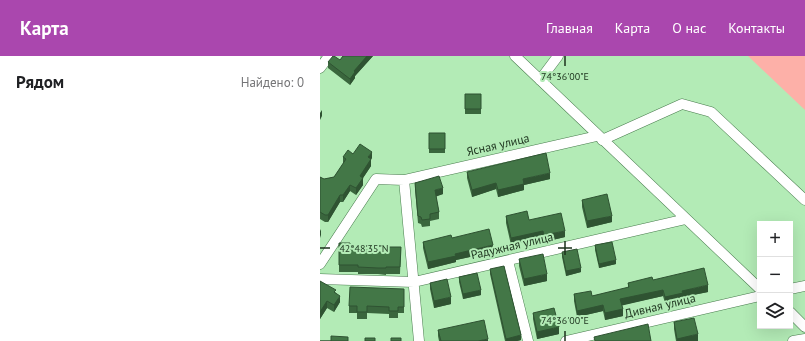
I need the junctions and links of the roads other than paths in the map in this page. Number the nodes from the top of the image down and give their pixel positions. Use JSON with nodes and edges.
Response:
{"nodes":[{"id":1,"x":329,"y":56,"type":"edge"},
{"id":2,"x":514,"y":56,"type":"edge"},
{"id":3,"x":558,"y":56,"type":"edge"},
{"id":4,"x":320,"y":68,"type":"edge"},
{"id":5,"x":540,"y":80,"type":"junction"},
{"id":6,"x":600,"y":138,"type":"junction"},
{"id":7,"x":404,"y":180,"type":"junction"},
{"id":8,"x":805,"y":200,"type":"edge"},
{"id":9,"x":686,"y":219,"type":"junction"},
{"id":10,"x":508,"y":260,"type":"junction"},
{"id":11,"x":320,"y":264,"type":"edge"},
{"id":12,"x":320,"y":279,"type":"edge"},
{"id":13,"x":414,"y":282,"type":"junction"},
{"id":14,"x":757,"y":286,"type":"edge"},
{"id":15,"x":805,"y":286,"type":"edge"},
{"id":16,"x":793,"y":288,"type":"edge"},
{"id":17,"x":757,"y":297,"type":"edge"},
{"id":18,"x":793,"y":315,"type":"edge"},
{"id":19,"x":805,"y":327,"type":"edge"},
{"id":20,"x":805,"y":339,"type":"edge"},
{"id":21,"x":419,"y":341,"type":"edge"},
{"id":22,"x":528,"y":341,"type":"edge"},
{"id":23,"x":566,"y":341,"type":"edge"},
{"id":24,"x":793,"y":341,"type":"edge"}],
"edges":[{"from":1,"to":4,"type":"street"},
{"from":2,"to":5,"type":"street"},
{"from":3,"to":5,"type":"street"},
{"from":5,"to":6,"type":"street"},
{"from":6,"to":7,"type":"street","name":"Ясная улица"},
{"from":6,"to":8,"type":"street","name":"Ясная улица"},
{"from":6,"to":9,"type":"street"},
{"from":7,"to":11,"type":"street","name":"Ясная улица"},
{"from":7,"to":13,"type":"street"},
{"from":9,"to":10,"type":"street","name":"Радужная улица"},
{"from":9,"to":14,"type":"street"},
{"from":10,"to":13,"type":"street","name":"Радужная улица"},
{"from":10,"to":22,"type":"street"},
{"from":12,"to":13,"type":"street","name":"Радужная улица"},
{"from":13,"to":21,"type":"street"},
{"from":15,"to":16,"type":"street"},
{"from":17,"to":23,"type":"street","name":"Дивная улица"},
{"from":18,"to":19,"type":"street"},
{"from":20,"to":24,"type":"street"}]}
